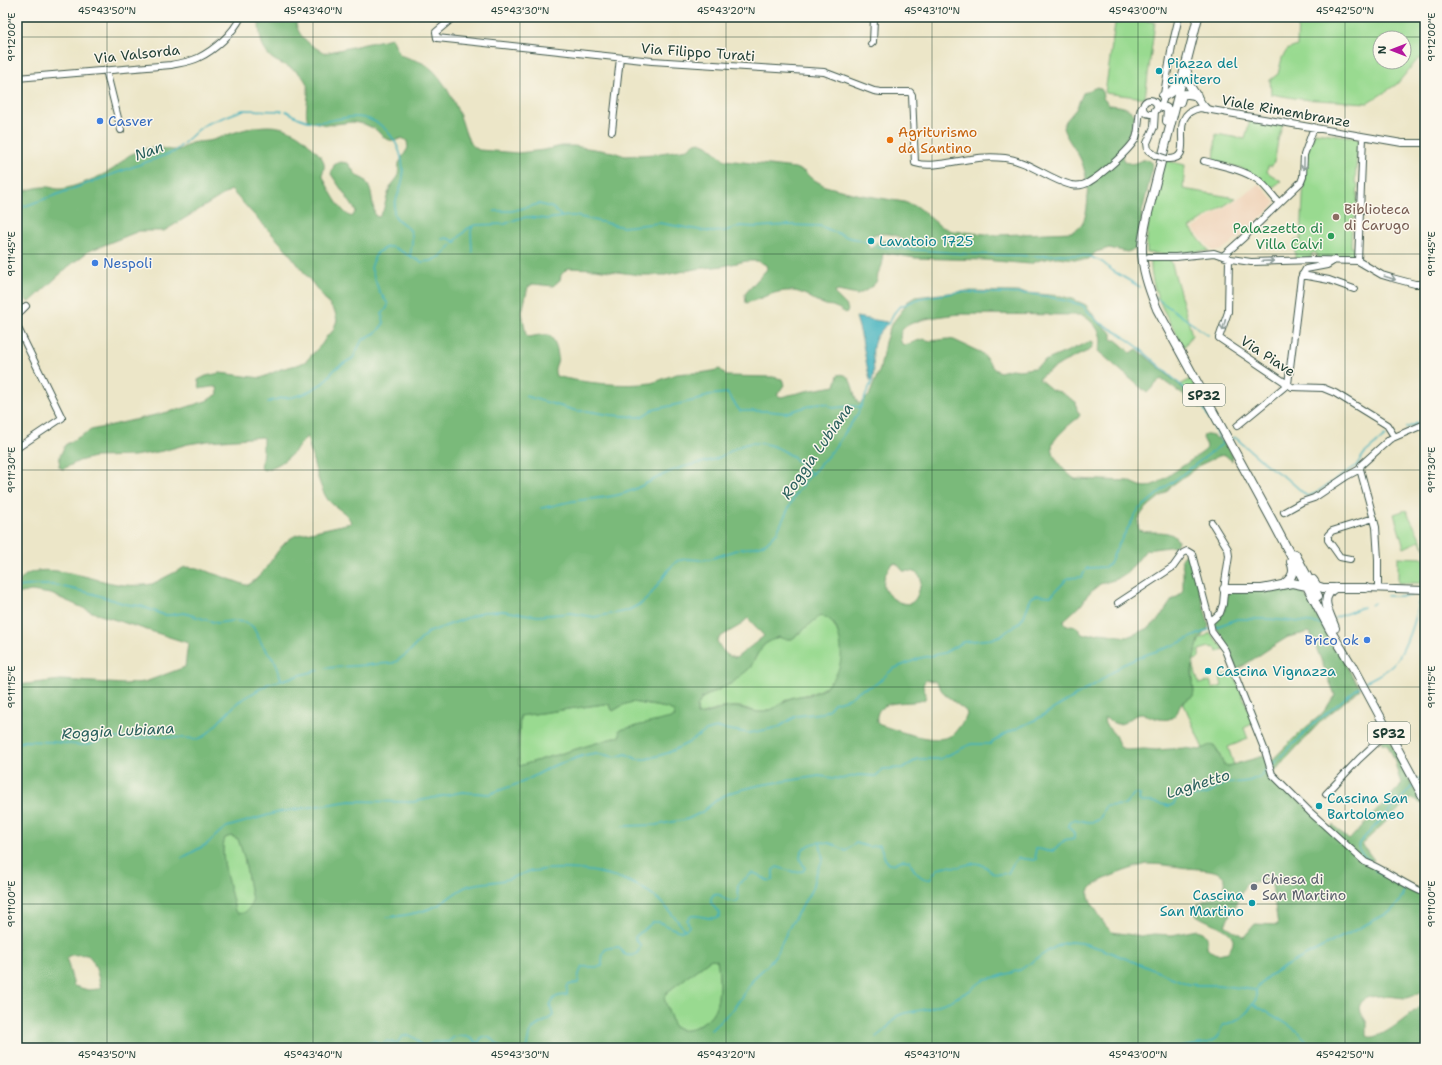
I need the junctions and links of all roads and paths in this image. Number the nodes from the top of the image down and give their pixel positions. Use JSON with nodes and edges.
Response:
{"nodes":[{"id":1,"x":241,"y":17,"type":"edge"},
{"id":2,"x":454,"y":17,"type":"edge"},
{"id":3,"x":868,"y":17,"type":"edge"},
{"id":4,"x":1180,"y":17,"type":"edge"},
{"id":5,"x":1198,"y":17,"type":"edge"},
{"id":6,"x":871,"y":44,"type":"dead end"},
{"id":7,"x":620,"y":58,"type":"junction"},
{"id":8,"x":1187,"y":60,"type":"junction"},
{"id":9,"x":106,"y":70,"type":"junction"},
{"id":10,"x":17,"y":78,"type":"edge"},
{"id":11,"x":1163,"y":96,"type":"junction"},
{"id":12,"x":1197,"y":96,"type":"junction"},
{"id":13,"x":1151,"y":100,"type":"junction"},
{"id":14,"x":1143,"y":105,"type":"junction"},
{"id":15,"x":1205,"y":108,"type":"junction"},
{"id":16,"x":1154,"y":111,"type":"junction"},
{"id":17,"x":1140,"y":119,"type":"junction"},
{"id":18,"x":1314,"y":127,"type":"junction"},
{"id":19,"x":121,"y":130,"type":"dead end"},
{"id":20,"x":612,"y":131,"type":"dead end"},
{"id":21,"x":1363,"y":137,"type":"junction"},
{"id":22,"x":1167,"y":138,"type":"junction"},
{"id":23,"x":1425,"y":143,"type":"edge"},
{"id":24,"x":1164,"y":151,"type":"junction"},
{"id":25,"x":1204,"y":161,"type":"dead end"},
{"id":26,"x":1279,"y":203,"type":"junction"},
{"id":27,"x":1223,"y":256,"type":"junction"},
{"id":28,"x":1149,"y":258,"type":"dead end"},
{"id":29,"x":1229,"y":259,"type":"junction"},
{"id":30,"x":1335,"y":260,"type":"junction"},
{"id":31,"x":1358,"y":262,"type":"junction"},
{"id":32,"x":1302,"y":275,"type":"junction"},
{"id":33,"x":1425,"y":284,"type":"edge"},
{"id":34,"x":1354,"y":289,"type":"dead end"},
{"id":35,"x":26,"y":306,"type":"dead end"},
{"id":36,"x":17,"y":315,"type":"edge"},
{"id":37,"x":17,"y":326,"type":"edge"},
{"id":38,"x":1288,"y":384,"type":"junction"},
{"id":39,"x":1425,"y":424,"type":"edge"},
{"id":40,"x":1237,"y":426,"type":"dead end"},
{"id":41,"x":1394,"y":436,"type":"junction"},
{"id":42,"x":17,"y":448,"type":"edge"},
{"id":43,"x":1360,"y":469,"type":"junction"},
{"id":44,"x":1284,"y":512,"type":"dead end"},
{"id":45,"x":1374,"y":518,"type":"junction"},
{"id":46,"x":1272,"y":520,"type":"junction"},
{"id":47,"x":1212,"y":523,"type":"dead end"},
{"id":48,"x":1285,"y":545,"type":"junction"},
{"id":49,"x":1350,"y":559,"type":"dead end"},
{"id":50,"x":1307,"y":573,"type":"junction"},
{"id":51,"x":1285,"y":583,"type":"junction"},
{"id":52,"x":1307,"y":586,"type":"junction"},
{"id":53,"x":1336,"y":588,"type":"junction"},
{"id":54,"x":1366,"y":588,"type":"joint"},
{"id":55,"x":1378,"y":588,"type":"junction"},
{"id":56,"x":1224,"y":589,"type":"junction"},
{"id":57,"x":1425,"y":590,"type":"edge"},
{"id":58,"x":1118,"y":603,"type":"dead end"},
{"id":59,"x":1210,"y":622,"type":"junction"},
{"id":60,"x":1335,"y":628,"type":"junction"},
{"id":61,"x":1354,"y":669,"type":"junction"},
{"id":62,"x":1388,"y":732,"type":"junction"},
{"id":63,"x":1326,"y":794,"type":"dead end"},
{"id":64,"x":1422,"y":795,"type":"edge"},
{"id":65,"x":1425,"y":893,"type":"edge"}],
"edges":[{"from":1,"to":9,"type":"street","name":"Via Valsorda"},
{"from":2,"to":7,"type":"street","name":"Via Filippo Turati"},
{"from":3,"to":6,"type":"street"},
{"from":4,"to":11,"type":"street"},
{"from":5,"to":8,"type":"main road","number":"SP32"},
{"from":7,"to":17,"type":"street","name":"Via Filippo Turati"},
{"from":7,"to":20,"type":"street"},
{"from":8,"to":11,"type":"main road"},
{"from":8,"to":12,"type":"main road"},
{"from":8,"to":22,"type":"main road","number":"SP32"},
{"from":9,"to":10,"type":"street","name":"Via Valsorda"},
{"from":9,"to":19,"type":"street"},
{"from":11,"to":13,"type":"street"},
{"from":11,"to":16,"type":"street"},
{"from":12,"to":15,"type":"main road"},
{"from":12,"to":22,"type":"main road"},
{"from":13,"to":14,"type":"street"},
{"from":13,"to":16,"type":"street"},
{"from":14,"to":16,"type":"street"},
{"from":14,"to":17,"type":"street"},
{"from":15,"to":16,"type":"street","bridge":true},
{"from":15,"to":18,"type":"street","name":"Viale Rimembranze"},
{"from":16,"to":17,"type":"street"},
{"from":16,"to":24,"type":"main road"},
{"from":18,"to":21,"type":"street","name":"Viale Rimembranze"},
{"from":18,"to":26,"type":"street","one_way":true},
{"from":21,"to":23,"type":"street","name":"Viale Rimembranze"},
{"from":21,"to":31,"type":"street"},
{"from":22,"to":24,"type":"main road","number":"SP32"},
{"from":24,"to":46,"type":"main road","number":"SP32"},
{"from":25,"to":26,"type":"street"},
{"from":26,"to":27,"type":"street"},
{"from":27,"to":28,"type":"street"},
{"from":27,"to":29,"type":"street"},
{"from":29,"to":30,"type":"street","one_way":true},
{"from":29,"to":38,"type":"street","name":"Via Piave","one_way":true},
{"from":30,"to":31,"type":"street"},
{"from":30,"to":32,"type":"street"},
{"from":31,"to":33,"type":"street","one_way":true},
{"from":32,"to":34,"type":"street"},
{"from":32,"to":38,"type":"street"},
{"from":35,"to":36,"type":"street"},
{"from":37,"to":42,"type":"street"},
{"from":38,"to":40,"type":"street"},
{"from":38,"to":41,"type":"street","name":"Via Piave"},
{"from":39,"to":41,"type":"street"},
{"from":41,"to":43,"type":"street"},
{"from":43,"to":44,"type":"street"},
{"from":43,"to":45,"type":"street"},
{"from":45,"to":49,"type":"street"},
{"from":45,"to":55,"type":"street"},
{"from":46,"to":48,"type":"main road","number":"SP32"},
{"from":46,"to":50,"type":"main road","number":"SP32"},
{"from":47,"to":56,"type":"street"},
{"from":48,"to":51,"type":"main road"},
{"from":48,"to":52,"type":"main road","number":"SP32"},
{"from":50,"to":53,"type":"main road"},
{"from":50,"to":60,"type":"main road","number":"SP32"},
{"from":51,"to":52,"type":"main road"},
{"from":51,"to":56,"type":"main road"},
{"from":52,"to":61,"type":"main road","number":"SP32"},
{"from":53,"to":54,"type":"main road"},
{"from":53,"to":60,"type":"main road"},
{"from":54,"to":55,"type":"street"},
{"from":55,"to":57,"type":"street"},
{"from":56,"to":59,"type":"street"},
{"from":58,"to":59,"type":"street"},
{"from":59,"to":65,"type":"street"},
{"from":60,"to":61,"type":"main road","number":"SP32"},
{"from":61,"to":62,"type":"main road","number":"SP32"},
{"from":62,"to":63,"type":"street"},
{"from":62,"to":64,"type":"main road","number":"SP32"}]}
